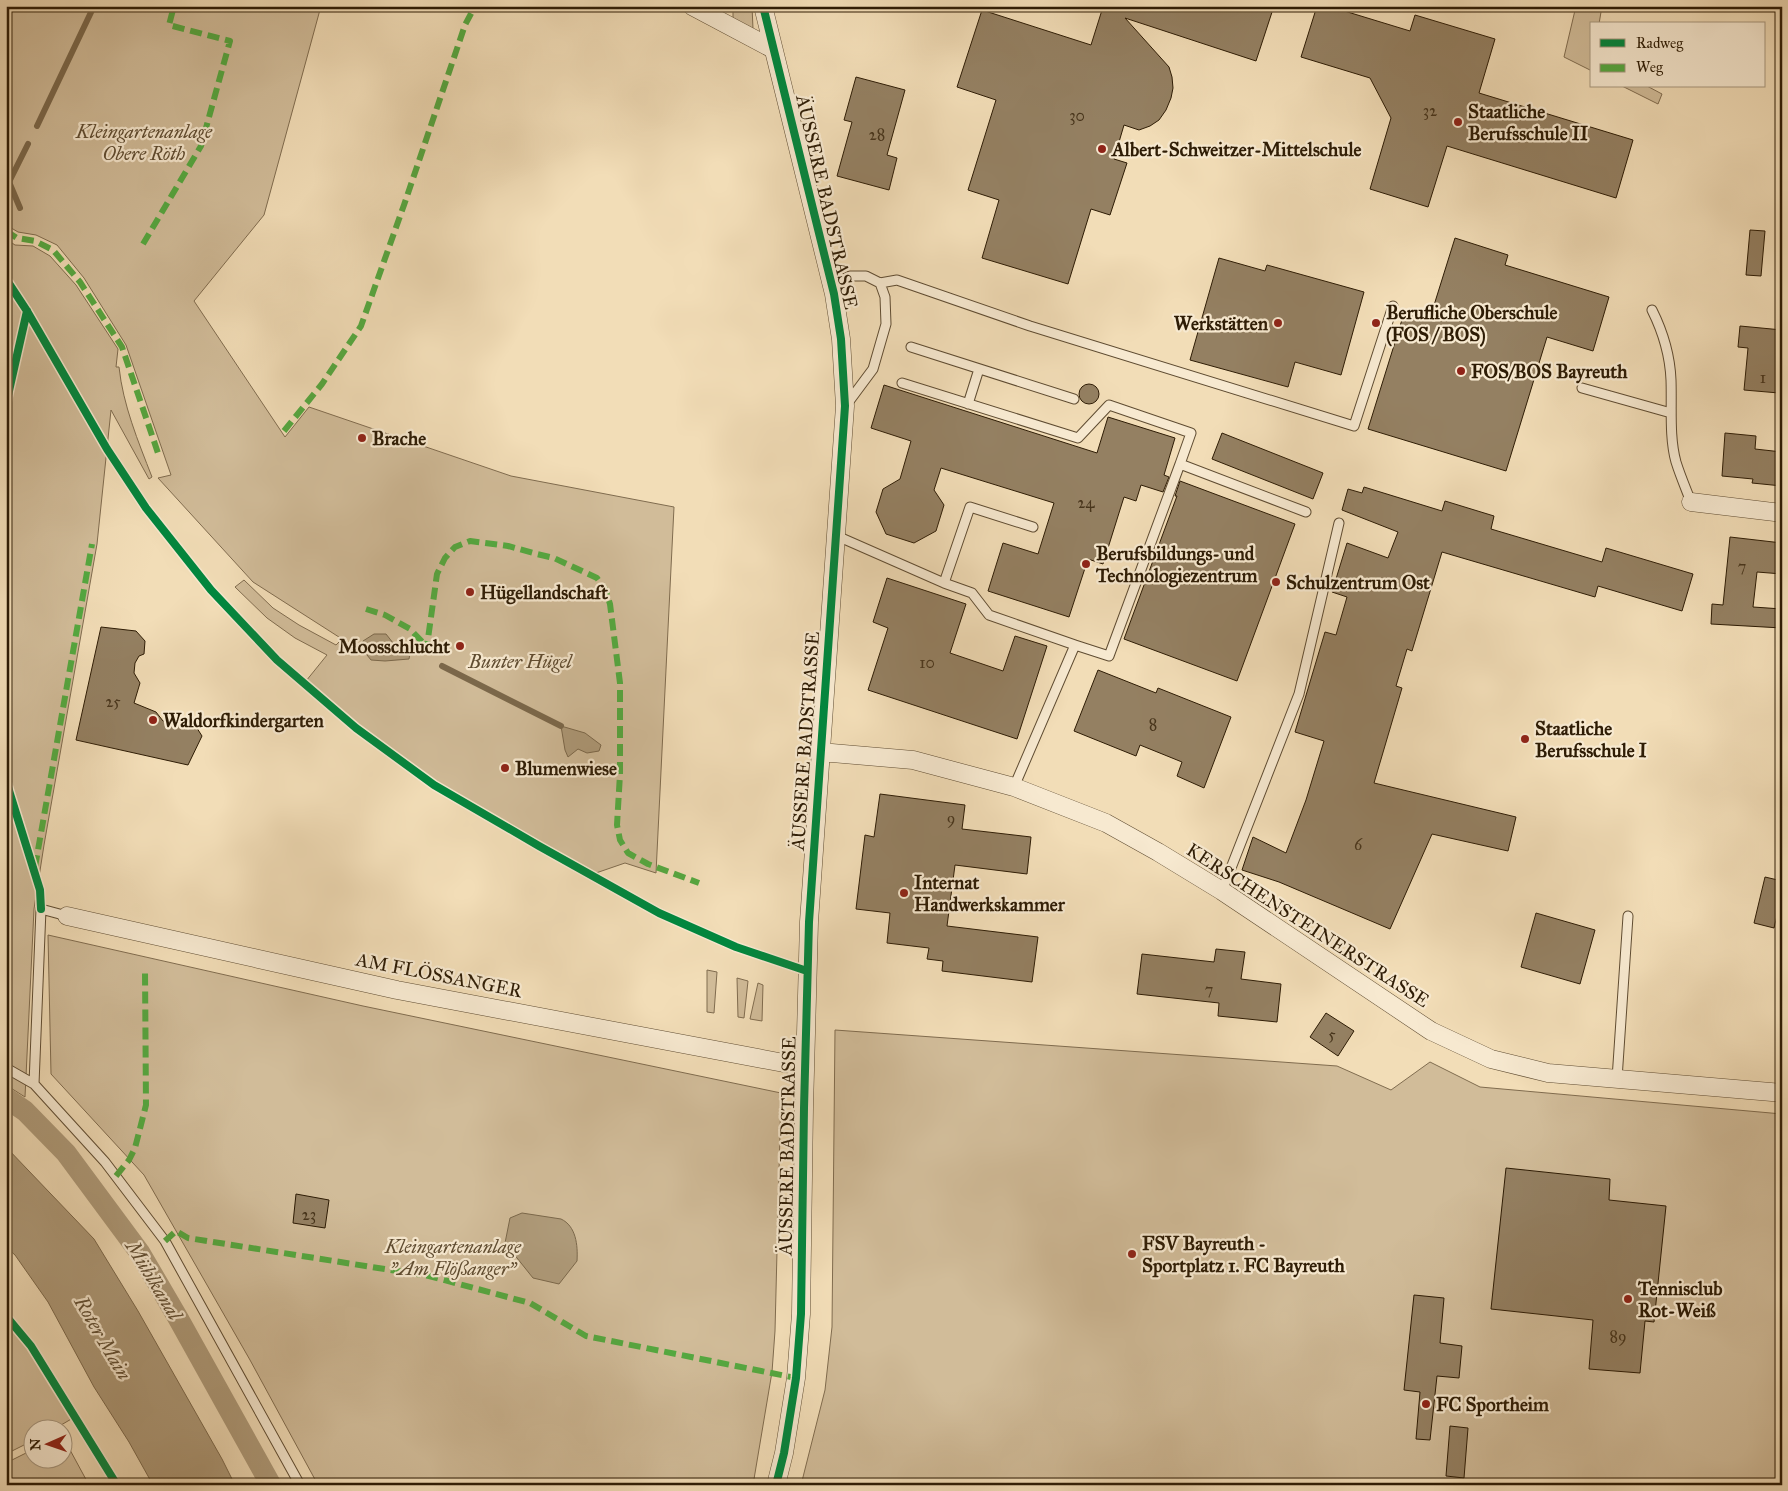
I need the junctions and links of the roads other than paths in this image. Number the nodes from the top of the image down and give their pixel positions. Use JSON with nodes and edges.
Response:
{"nodes":[{"id":1,"x":692,"y":6,"type":"edge"},
{"id":2,"x":763,"y":6,"type":"edge"},
{"id":3,"x":773,"y":49,"type":"junction"},
{"id":4,"x":880,"y":283,"type":"junction"},
{"id":5,"x":834,"y":294,"type":"junction"},
{"id":6,"x":1393,"y":306,"type":"dead end"},
{"id":7,"x":1652,"y":310,"type":"dead end"},
{"id":8,"x":911,"y":347,"type":"dead end"},
{"id":9,"x":979,"y":369,"type":"junction"},
{"id":10,"x":902,"y":383,"type":"dead end"},
{"id":11,"x":1582,"y":388,"type":"dead end"},
{"id":12,"x":1074,"y":399,"type":"dead end"},
{"id":13,"x":968,"y":404,"type":"junction"},
{"id":14,"x":845,"y":406,"type":"junction"},
{"id":15,"x":1671,"y":413,"type":"junction"},
{"id":16,"x":1180,"y":464,"type":"junction"},
{"id":17,"x":1691,"y":502,"type":"joint"},
{"id":18,"x":1306,"y":512,"type":"dead end"},
{"id":19,"x":1782,"y":513,"type":"edge"},
{"id":20,"x":1339,"y":522,"type":"dead end"},
{"id":21,"x":1033,"y":527,"type":"dead end"},
{"id":22,"x":837,"y":536,"type":"junction"},
{"id":23,"x":944,"y":583,"type":"junction"},
{"id":24,"x":1075,"y":645,"type":"junction"},
{"id":25,"x":820,"y":752,"type":"junction"},
{"id":26,"x":1014,"y":787,"type":"junction"},
{"id":27,"x":1222,"y":891,"type":"junction"},
{"id":28,"x":67,"y":916,"type":"joint"},
{"id":29,"x":1628,"y":916,"type":"dead end"},
{"id":30,"x":804,"y":1067,"type":"junction"},
{"id":31,"x":6,"y":1068,"type":"edge"},
{"id":32,"x":1617,"y":1079,"type":"junction"},
{"id":33,"x":34,"y":1084,"type":"junction"},
{"id":34,"x":1782,"y":1093,"type":"edge"},
{"id":35,"x":300,"y":1485,"type":"edge"},
{"id":36,"x":776,"y":1485,"type":"edge"}],
"edges":[{"from":1,"to":3,"type":"street"},
{"from":2,"to":3,"type":"street","name":"ÄUSSERE BADSTRASSE"},
{"from":3,"to":5,"type":"street","name":"ÄUSSERE BADSTRASSE"},
{"from":4,"to":5,"type":"lane"},
{"from":4,"to":6,"type":"lane"},
{"from":4,"to":14,"type":"lane"},
{"from":5,"to":14,"type":"street","name":"ÄUSSERE BADSTRASSE"},
{"from":7,"to":15,"type":"lane"},
{"from":8,"to":9,"type":"lane"},
{"from":9,"to":12,"type":"lane"},
{"from":9,"to":13,"type":"lane"},
{"from":10,"to":13,"type":"lane"},
{"from":11,"to":15,"type":"lane"},
{"from":13,"to":16,"type":"lane"},
{"from":14,"to":22,"type":"street","name":"ÄUSSERE BADSTRASSE"},
{"from":15,"to":17,"type":"lane"},
{"from":16,"to":18,"type":"lane"},
{"from":16,"to":24,"type":"lane"},
{"from":17,"to":19,"type":"street"},
{"from":20,"to":27,"type":"lane"},
{"from":21,"to":23,"type":"lane"},
{"from":22,"to":23,"type":"lane"},
{"from":22,"to":25,"type":"street","name":"ÄUSSERE BADSTRASSE"},
{"from":23,"to":24,"type":"lane"},
{"from":24,"to":26,"type":"lane"},
{"from":25,"to":26,"type":"street","name":"KERSCHENSTEINERSTRASSE"},
{"from":25,"to":30,"type":"street","name":"ÄUSSERE BADSTRASSE"},
{"from":26,"to":27,"type":"street","name":"KERSCHENSTEINERSTRASSE"},
{"from":27,"to":32,"type":"street","name":"KERSCHENSTEINERSTRASSE"},
{"from":28,"to":30,"type":"street","name":"AM FLÖSSANGER"},
{"from":28,"to":33,"type":"lane"},
{"from":29,"to":32,"type":"lane"},
{"from":30,"to":36,"type":"street","name":"ÄUSSERE BADSTRASSE"},
{"from":31,"to":33,"type":"lane"},
{"from":32,"to":34,"type":"street","name":"KERSCHENSTEINERSTRASSE"},
{"from":33,"to":35,"type":"lane"}]}
